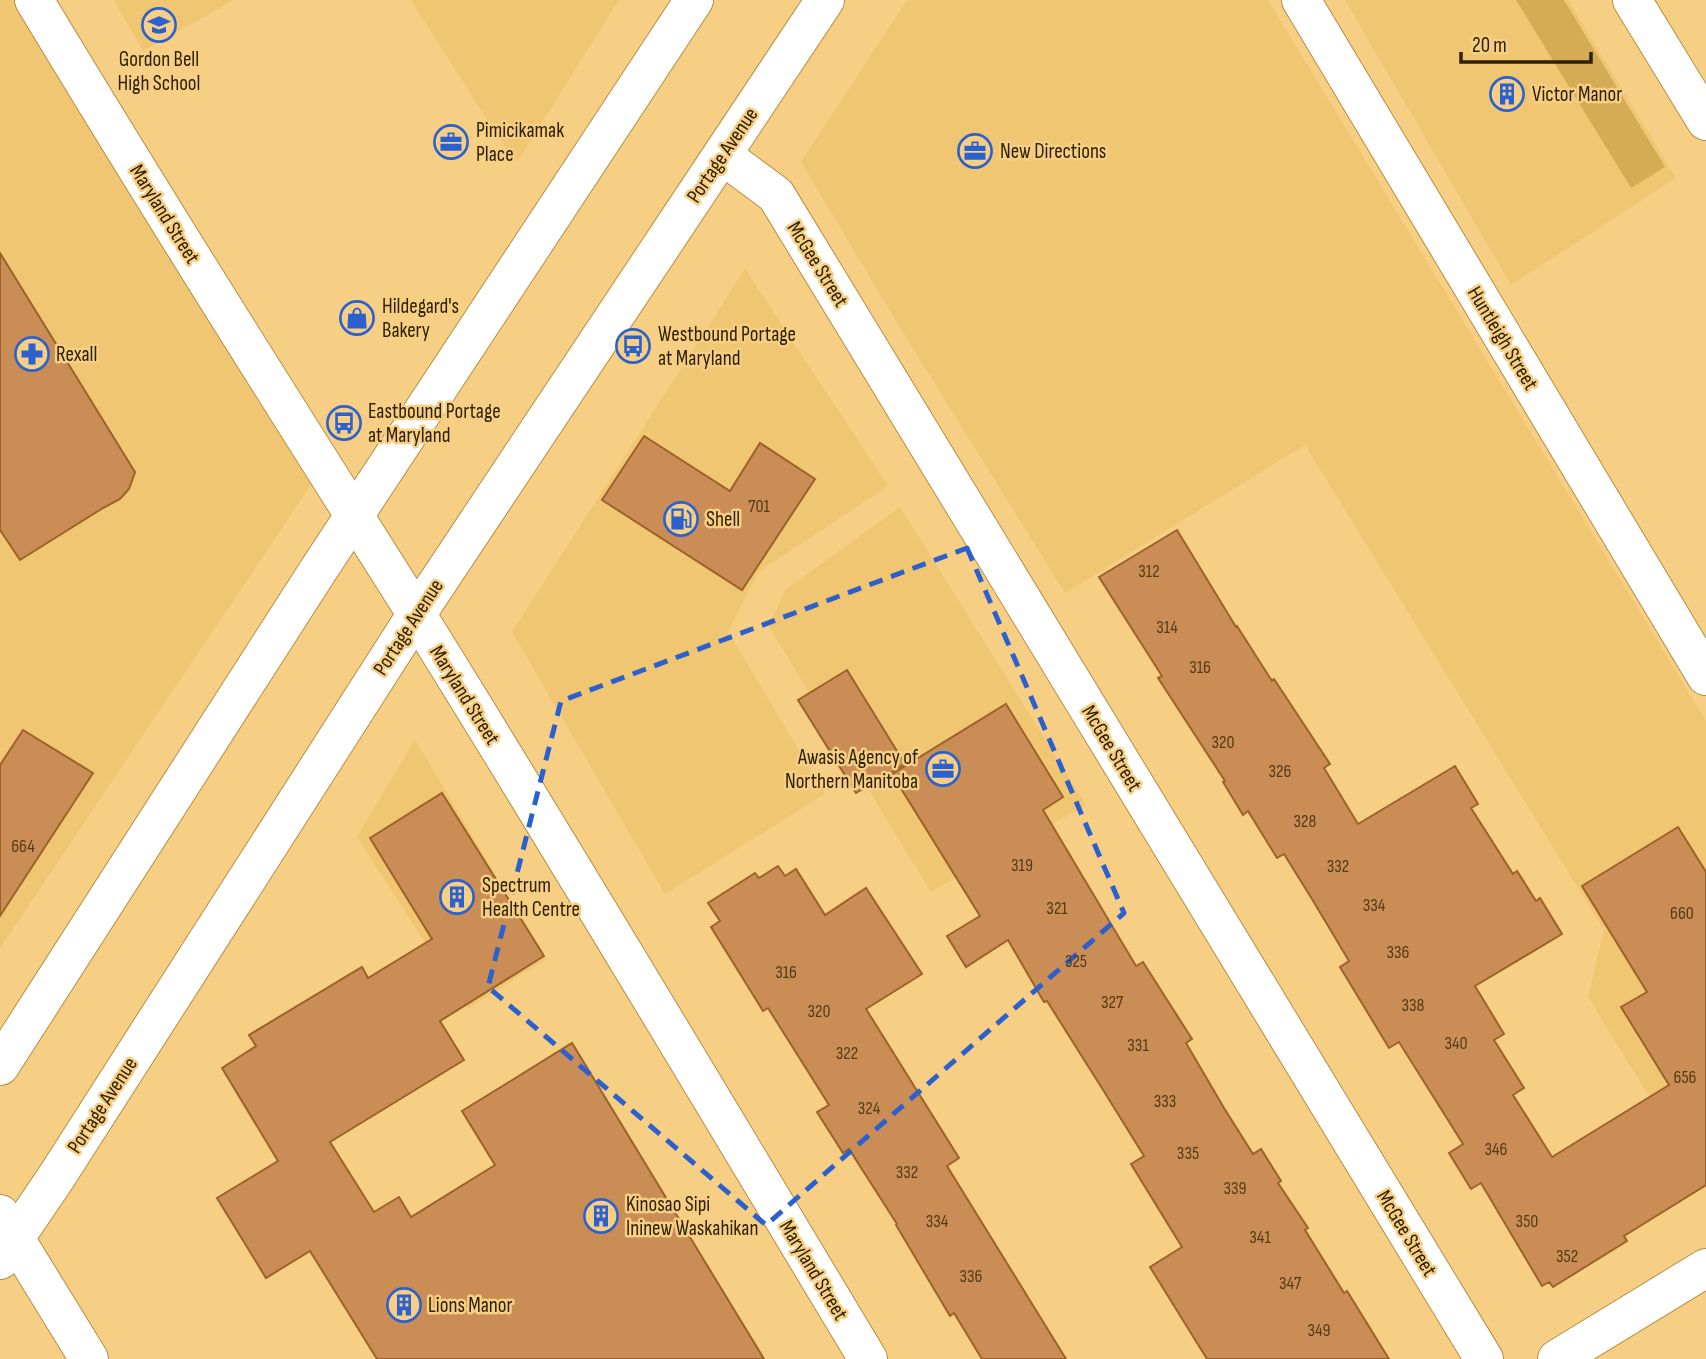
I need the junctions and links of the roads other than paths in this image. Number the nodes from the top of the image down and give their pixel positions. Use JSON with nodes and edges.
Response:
{"nodes":[{"id":1,"x":34,"y":0,"type":"edge"},
{"id":2,"x":694,"y":0,"type":"edge"},
{"id":3,"x":825,"y":0,"type":"edge"},
{"id":4,"x":1301,"y":0,"type":"edge"},
{"id":5,"x":1632,"y":0,"type":"edge"},
{"id":6,"x":1706,"y":121,"type":"edge"},
{"id":7,"x":722,"y":155,"type":"junction"},
{"id":8,"x":353,"y":516,"type":"junction"},
{"id":9,"x":416,"y":615,"type":"junction"},
{"id":10,"x":1706,"y":676,"type":"edge"},
{"id":11,"x":0,"y":1066,"type":"edge"},
{"id":12,"x":5,"y":1237,"type":"edge"},
{"id":13,"x":1706,"y":1268,"type":"edge"},
{"id":14,"x":89,"y":1359,"type":"edge"},
{"id":15,"x":868,"y":1359,"type":"edge"},
{"id":16,"x":1484,"y":1359,"type":"edge"},
{"id":17,"x":1558,"y":1359,"type":"edge"}],
"edges":[{"from":1,"to":8,"type":"main road","name":"Maryland Street"},
{"from":2,"to":8,"type":"main road"},
{"from":3,"to":7,"type":"main road","name":"Portage Avenue"},
{"from":4,"to":10,"type":"main road","name":"Huntleigh Street"},
{"from":5,"to":6,"type":"main road"},
{"from":7,"to":9,"type":"main road","name":"Portage Avenue"},
{"from":7,"to":16,"type":"main road","name":"McGee Street"},
{"from":8,"to":9,"type":"main road","name":"Maryland Street"},
{"from":8,"to":11,"type":"main road"},
{"from":9,"to":12,"type":"main road","name":"Portage Avenue"},
{"from":9,"to":15,"type":"main road","name":"Maryland Street"},
{"from":12,"to":14,"type":"main road"},
{"from":13,"to":17,"type":"main road"}]}
